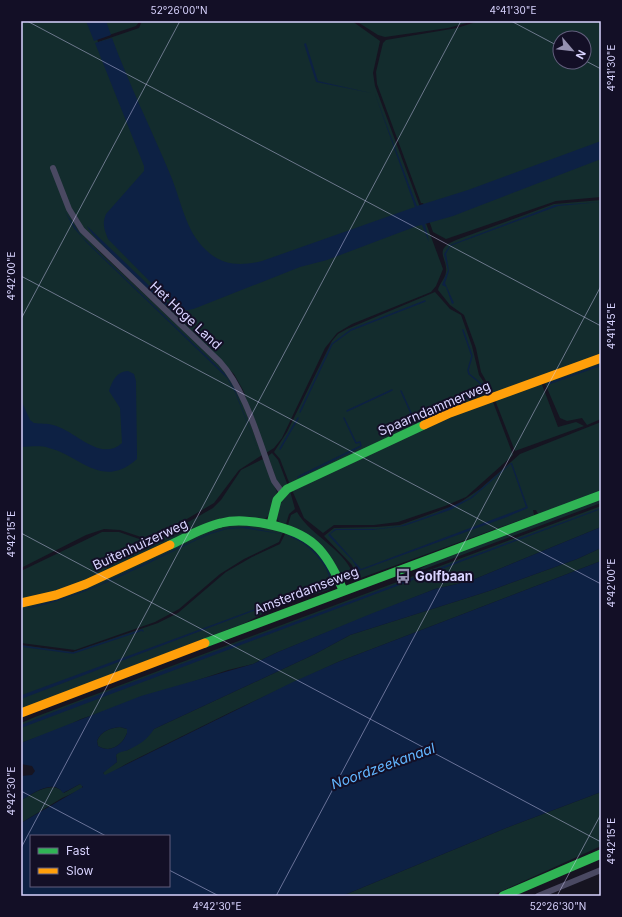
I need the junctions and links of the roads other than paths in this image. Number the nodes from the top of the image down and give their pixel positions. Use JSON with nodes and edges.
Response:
{"nodes":[{"id":1,"x":53,"y":168,"type":"dead end"},
{"id":2,"x":601,"y":358,"type":"edge"},
{"id":3,"x":282,"y":492,"type":"junction"},
{"id":4,"x":601,"y":495,"type":"edge"},
{"id":5,"x":271,"y":524,"type":"junction"},
{"id":6,"x":343,"y":590,"type":"junction"},
{"id":7,"x":21,"y":603,"type":"edge"},
{"id":8,"x":21,"y":713,"type":"edge"},
{"id":9,"x":601,"y":854,"type":"edge"},
{"id":10,"x":601,"y":870,"type":"edge"},
{"id":11,"x":503,"y":896,"type":"edge"},
{"id":12,"x":538,"y":896,"type":"edge"}],
"edges":[{"from":1,"to":3,"type":"street","name":"Het Hoge Land"},
{"from":2,"to":3,"type":"street","name":"Spaarndammerweg"},
{"from":3,"to":5,"type":"street"},
{"from":4,"to":6,"type":"street","name":"Amsterdamseweg"},
{"from":5,"to":6,"type":"street","name":"Buitenhuizerweg"},
{"from":5,"to":7,"type":"street","name":"Buitenhuizerweg"},
{"from":6,"to":8,"type":"street","name":"Amsterdamseweg"},
{"from":9,"to":11,"type":"street"},
{"from":10,"to":12,"type":"street"}]}
